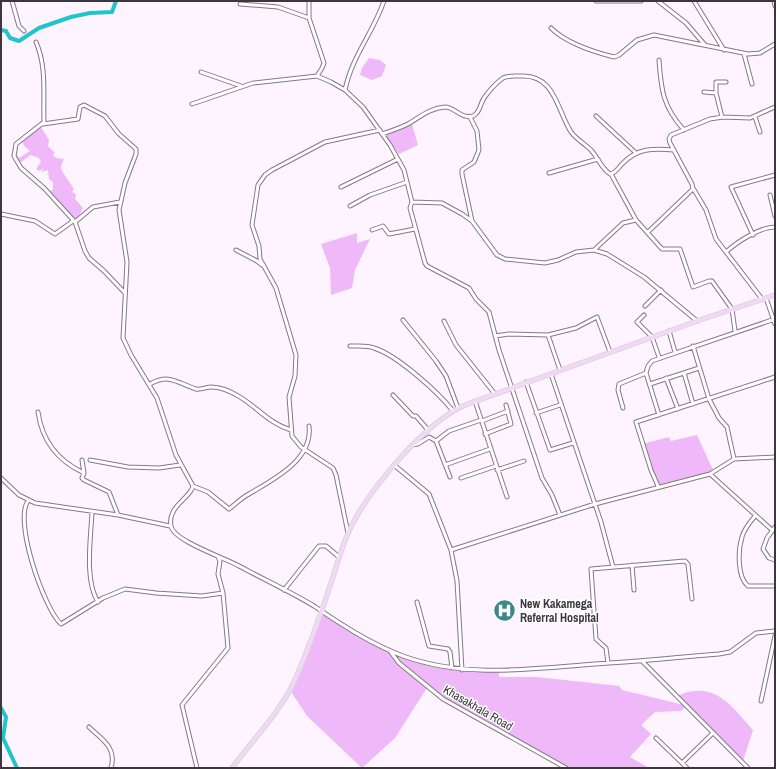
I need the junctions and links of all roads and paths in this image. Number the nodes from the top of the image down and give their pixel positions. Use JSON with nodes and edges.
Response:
{"nodes":[{"id":1,"x":12,"y":1,"type":"edge"},
{"id":2,"x":309,"y":1,"type":"edge"},
{"id":3,"x":384,"y":1,"type":"edge"},
{"id":4,"x":596,"y":1,"type":"edge"},
{"id":5,"x":641,"y":1,"type":"edge"},
{"id":6,"x":658,"y":1,"type":"edge"},
{"id":7,"x":694,"y":1,"type":"edge"},
{"id":8,"x":774,"y":1,"type":"edge"},
{"id":9,"x":240,"y":4,"type":"dead end"},
{"id":10,"x":775,"y":6,"type":"edge"},
{"id":11,"x":309,"y":18,"type":"junction"},
{"id":12,"x":551,"y":28,"type":"dead end"},
{"id":13,"x":24,"y":31,"type":"dead end"},
{"id":14,"x":36,"y":42,"type":"dead end"},
{"id":15,"x":775,"y":44,"type":"edge"},
{"id":16,"x":705,"y":45,"type":"junction"},
{"id":17,"x":724,"y":50,"type":"junction"},
{"id":18,"x":744,"y":54,"type":"junction"},
{"id":19,"x":659,"y":60,"type":"dead end"},
{"id":20,"x":201,"y":72,"type":"dead end"},
{"id":21,"x":316,"y":76,"type":"junction"},
{"id":22,"x":726,"y":82,"type":"dead end"},
{"id":23,"x":752,"y":84,"type":"dead end"},
{"id":24,"x":241,"y":86,"type":"junction"},
{"id":25,"x":345,"y":90,"type":"junction"},
{"id":26,"x":704,"y":92,"type":"dead end"},
{"id":27,"x":716,"y":93,"type":"junction"},
{"id":28,"x":192,"y":104,"type":"dead end"},
{"id":29,"x":775,"y":107,"type":"edge"},
{"id":30,"x":596,"y":116,"type":"dead end"},
{"id":31,"x":470,"y":117,"type":"junction"},
{"id":32,"x":722,"y":117,"type":"junction"},
{"id":33,"x":755,"y":117,"type":"junction"},
{"id":34,"x":43,"y":124,"type":"junction"},
{"id":35,"x":380,"y":130,"type":"junction"},
{"id":36,"x":684,"y":130,"type":"junction"},
{"id":37,"x":760,"y":132,"type":"dead end"},
{"id":38,"x":382,"y":134,"type":"junction"},
{"id":39,"x":674,"y":150,"type":"junction"},
{"id":40,"x":636,"y":153,"type":"junction"},
{"id":41,"x":398,"y":158,"type":"junction"},
{"id":42,"x":598,"y":160,"type":"junction"},
{"id":43,"x":549,"y":173,"type":"dead end"},
{"id":44,"x":611,"y":174,"type":"junction"},
{"id":45,"x":775,"y":175,"type":"edge"},
{"id":46,"x":408,"y":182,"type":"junction"},
{"id":47,"x":341,"y":187,"type":"dead end"},
{"id":48,"x":693,"y":188,"type":"junction"},
{"id":49,"x":770,"y":195,"type":"dead end"},
{"id":50,"x":120,"y":202,"type":"junction"},
{"id":51,"x":412,"y":202,"type":"junction"},
{"id":52,"x":350,"y":206,"type":"dead end"},
{"id":53,"x":1,"y":214,"type":"edge"},
{"id":54,"x":775,"y":216,"type":"edge"},
{"id":55,"x":636,"y":220,"type":"junction"},
{"id":56,"x":74,"y":221,"type":"junction"},
{"id":57,"x":472,"y":222,"type":"junction"},
{"id":58,"x":775,"y":227,"type":"edge"},
{"id":59,"x":415,"y":229,"type":"junction"},
{"id":60,"x":372,"y":230,"type":"dead end"},
{"id":61,"x":648,"y":232,"type":"junction"},
{"id":62,"x":753,"y":235,"type":"junction"},
{"id":63,"x":236,"y":250,"type":"dead end"},
{"id":64,"x":594,"y":250,"type":"junction"},
{"id":65,"x":726,"y":252,"type":"junction"},
{"id":66,"x":263,"y":266,"type":"junction"},
{"id":67,"x":661,"y":290,"type":"junction"},
{"id":68,"x":125,"y":293,"type":"junction"},
{"id":69,"x":775,"y":295,"type":"edge"},
{"id":70,"x":766,"y":298,"type":"junction"},
{"id":71,"x":762,"y":300,"type":"junction"},
{"id":72,"x":645,"y":306,"type":"dead end"},
{"id":73,"x":732,"y":309,"type":"junction"},
{"id":74,"x":644,"y":315,"type":"dead end"},
{"id":75,"x":774,"y":319,"type":"edge"},
{"id":76,"x":403,"y":320,"type":"dead end"},
{"id":77,"x":697,"y":320,"type":"junction"},
{"id":78,"x":444,"y":321,"type":"dead end"},
{"id":79,"x":775,"y":324,"type":"edge"},
{"id":80,"x":670,"y":331,"type":"junction"},
{"id":81,"x":735,"y":331,"type":"junction"},
{"id":82,"x":548,"y":335,"type":"junction"},
{"id":83,"x":495,"y":336,"type":"junction"},
{"id":84,"x":652,"y":337,"type":"junction"},
{"id":85,"x":350,"y":346,"type":"dead end"},
{"id":86,"x":693,"y":346,"type":"junction"},
{"id":87,"x":610,"y":352,"type":"junction"},
{"id":88,"x":675,"y":352,"type":"junction"},
{"id":89,"x":659,"y":357,"type":"junction"},
{"id":90,"x":699,"y":368,"type":"junction"},
{"id":91,"x":560,"y":370,"type":"junction"},
{"id":92,"x":646,"y":373,"type":"junction"},
{"id":93,"x":684,"y":373,"type":"junction"},
{"id":94,"x":551,"y":374,"type":"junction"},
{"id":95,"x":775,"y":377,"type":"edge"},
{"id":96,"x":666,"y":378,"type":"junction"},
{"id":97,"x":526,"y":382,"type":"junction"},
{"id":98,"x":150,"y":384,"type":"junction"},
{"id":99,"x":650,"y":384,"type":"junction"},
{"id":100,"x":512,"y":387,"type":"junction"},
{"id":101,"x":495,"y":394,"type":"junction"},
{"id":102,"x":393,"y":395,"type":"dead end"},
{"id":103,"x":709,"y":399,"type":"junction"},
{"id":104,"x":475,"y":402,"type":"junction"},
{"id":105,"x":693,"y":404,"type":"junction"},
{"id":106,"x":506,"y":405,"type":"dead end"},
{"id":107,"x":560,"y":405,"type":"junction"},
{"id":108,"x":458,"y":408,"type":"junction"},
{"id":109,"x":623,"y":408,"type":"dead end"},
{"id":110,"x":678,"y":409,"type":"junction"},
{"id":111,"x":453,"y":411,"type":"junction"},
{"id":112,"x":38,"y":412,"type":"dead end"},
{"id":113,"x":508,"y":412,"type":"junction"},
{"id":114,"x":536,"y":413,"type":"junction"},
{"id":115,"x":659,"y":415,"type":"junction"},
{"id":116,"x":482,"y":421,"type":"junction"},
{"id":117,"x":309,"y":426,"type":"dead end"},
{"id":118,"x":291,"y":430,"type":"junction"},
{"id":119,"x":428,"y":430,"type":"junction"},
{"id":120,"x":485,"y":434,"type":"junction"},
{"id":121,"x":436,"y":441,"type":"junction"},
{"id":122,"x":573,"y":443,"type":"junction"},
{"id":123,"x":412,"y":445,"type":"junction"},
{"id":124,"x":490,"y":449,"type":"junction"},
{"id":125,"x":304,"y":450,"type":"junction"},
{"id":126,"x":775,"y":457,"type":"edge"},
{"id":127,"x":734,"y":459,"type":"junction"},
{"id":128,"x":82,"y":460,"type":"dead end"},
{"id":129,"x":90,"y":460,"type":"dead end"},
{"id":130,"x":524,"y":461,"type":"dead end"},
{"id":131,"x":180,"y":465,"type":"junction"},
{"id":132,"x":394,"y":465,"type":"junction"},
{"id":133,"x":445,"y":465,"type":"junction"},
{"id":134,"x":496,"y":466,"type":"junction"},
{"id":135,"x":498,"y":470,"type":"junction"},
{"id":136,"x":84,"y":473,"type":"junction"},
{"id":137,"x":710,"y":474,"type":"junction"},
{"id":138,"x":450,"y":477,"type":"dead end"},
{"id":139,"x":1,"y":478,"type":"edge"},
{"id":140,"x":461,"y":478,"type":"dead end"},
{"id":141,"x":193,"y":486,"type":"junction"},
{"id":142,"x":658,"y":486,"type":"junction"},
{"id":143,"x":506,"y":497,"type":"dead end"},
{"id":144,"x":29,"y":500,"type":"junction"},
{"id":145,"x":595,"y":504,"type":"junction"},
{"id":146,"x":92,"y":512,"type":"junction"},
{"id":147,"x":118,"y":515,"type":"junction"},
{"id":148,"x":560,"y":516,"type":"junction"},
{"id":149,"x":755,"y":516,"type":"junction"},
{"id":150,"x":170,"y":526,"type":"junction"},
{"id":151,"x":775,"y":527,"type":"edge"},
{"id":152,"x":772,"y":530,"type":"junction"},
{"id":153,"x":348,"y":533,"type":"junction"},
{"id":154,"x":451,"y":550,"type":"junction"},
{"id":155,"x":218,"y":557,"type":"junction"},
{"id":156,"x":339,"y":557,"type":"junction"},
{"id":157,"x":775,"y":560,"type":"edge"},
{"id":158,"x":632,"y":565,"type":"junction"},
{"id":159,"x":613,"y":567,"type":"junction"},
{"id":160,"x":775,"y":586,"type":"edge"},
{"id":161,"x":284,"y":590,"type":"junction"},
{"id":162,"x":634,"y":590,"type":"dead end"},
{"id":163,"x":223,"y":593,"type":"junction"},
{"id":164,"x":692,"y":599,"type":"dead end"},
{"id":165,"x":98,"y":602,"type":"junction"},
{"id":166,"x":417,"y":602,"type":"dead end"},
{"id":167,"x":321,"y":612,"type":"junction"},
{"id":168,"x":775,"y":631,"type":"edge"},
{"id":169,"x":775,"y":636,"type":"edge"},
{"id":170,"x":390,"y":651,"type":"junction"},
{"id":171,"x":642,"y":661,"type":"junction"},
{"id":172,"x":608,"y":663,"type":"junction"},
{"id":173,"x":452,"y":668,"type":"junction"},
{"id":174,"x":462,"y":670,"type":"junction"},
{"id":175,"x":760,"y":701,"type":"dead end"},
{"id":176,"x":89,"y":727,"type":"dead end"},
{"id":177,"x":713,"y":733,"type":"junction"},
{"id":178,"x":656,"y":738,"type":"dead end"},
{"id":179,"x":682,"y":763,"type":"junction"},
{"id":180,"x":112,"y":768,"type":"edge"},
{"id":181,"x":197,"y":768,"type":"edge"},
{"id":182,"x":232,"y":768,"type":"edge"},
{"id":183,"x":566,"y":768,"type":"edge"},
{"id":184,"x":687,"y":768,"type":"edge"},
{"id":185,"x":748,"y":768,"type":"edge"}],
"edges":[{"from":1,"to":13,"type":"street"},
{"from":2,"to":11,"type":"street"},
{"from":3,"to":25,"type":"street"},
{"from":4,"to":5,"type":"street"},
{"from":6,"to":16,"type":"street"},
{"from":7,"to":17,"type":"street"},
{"from":8,"to":10,"type":"street"},
{"from":9,"to":11,"type":"street"},
{"from":11,"to":21,"type":"street"},
{"from":12,"to":16,"type":"street"},
{"from":14,"to":34,"type":"street"},
{"from":15,"to":18,"type":"street"},
{"from":16,"to":17,"type":"street"},
{"from":17,"to":18,"type":"street"},
{"from":18,"to":23,"type":"street"},
{"from":19,"to":36,"type":"street"},
{"from":20,"to":24,"type":"street"},
{"from":21,"to":24,"type":"street"},
{"from":21,"to":25,"type":"street"},
{"from":22,"to":27,"type":"street"},
{"from":24,"to":28,"type":"street"},
{"from":25,"to":35,"type":"street"},
{"from":26,"to":27,"type":"street"},
{"from":27,"to":32,"type":"street"},
{"from":29,"to":33,"type":"street"},
{"from":30,"to":40,"type":"street"},
{"from":31,"to":38,"type":"street"},
{"from":31,"to":42,"type":"street"},
{"from":31,"to":57,"type":"street"},
{"from":32,"to":33,"type":"street"},
{"from":32,"to":36,"type":"street"},
{"from":33,"to":37,"type":"street"},
{"from":34,"to":50,"type":"street"},
{"from":34,"to":56,"type":"street"},
{"from":35,"to":38,"type":"street"},
{"from":35,"to":66,"type":"street"},
{"from":36,"to":39,"type":"street"},
{"from":38,"to":41,"type":"street"},
{"from":39,"to":40,"type":"street"},
{"from":39,"to":48,"type":"street"},
{"from":40,"to":44,"type":"street"},
{"from":41,"to":46,"type":"street"},
{"from":41,"to":47,"type":"street"},
{"from":42,"to":43,"type":"street"},
{"from":42,"to":44,"type":"street"},
{"from":44,"to":55,"type":"street"},
{"from":45,"to":62,"type":"street"},
{"from":46,"to":51,"type":"street"},
{"from":46,"to":52,"type":"street"},
{"from":48,"to":61,"type":"street"},
{"from":48,"to":65,"type":"street"},
{"from":49,"to":54,"type":"street"},
{"from":50,"to":56,"type":"street"},
{"from":50,"to":68,"type":"street"},
{"from":51,"to":57,"type":"street"},
{"from":51,"to":59,"type":"street"},
{"from":53,"to":56,"type":"street"},
{"from":55,"to":61,"type":"street"},
{"from":55,"to":64,"type":"street"},
{"from":56,"to":68,"type":"street"},
{"from":57,"to":64,"type":"street"},
{"from":58,"to":62,"type":"street"},
{"from":59,"to":60,"type":"street"},
{"from":59,"to":83,"type":"street"},
{"from":61,"to":73,"type":"street"},
{"from":62,"to":65,"type":"street"},
{"from":63,"to":66,"type":"street"},
{"from":64,"to":67,"type":"street"},
{"from":65,"to":71,"type":"street"},
{"from":66,"to":118,"type":"street"},
{"from":67,"to":72,"type":"street"},
{"from":67,"to":77,"type":"street"},
{"from":68,"to":98,"type":"street"},
{"from":69,"to":70,"type":"main road"},
{"from":70,"to":71,"type":"main road"},
{"from":70,"to":75,"type":"street"},
{"from":71,"to":73,"type":"main road"},
{"from":73,"to":77,"type":"main road"},
{"from":73,"to":81,"type":"street"},
{"from":74,"to":84,"type":"street"},
{"from":75,"to":79,"type":"street"},
{"from":75,"to":81,"type":"street"},
{"from":76,"to":108,"type":"street"},
{"from":77,"to":80,"type":"main road"},
{"from":78,"to":101,"type":"street"},
{"from":80,"to":84,"type":"main road"},
{"from":80,"to":88,"type":"street"},
{"from":81,"to":86,"type":"street"},
{"from":82,"to":83,"type":"street"},
{"from":82,"to":87,"type":"street"},
{"from":82,"to":91,"type":"street"},
{"from":83,"to":100,"type":"street"},
{"from":84,"to":87,"type":"main road"},
{"from":84,"to":89,"type":"street"},
{"from":85,"to":111,"type":"street"},
{"from":86,"to":88,"type":"street"},
{"from":86,"to":90,"type":"street"},
{"from":87,"to":91,"type":"main road"},
{"from":88,"to":89,"type":"street"},
{"from":89,"to":92,"type":"street"},
{"from":90,"to":93,"type":"street"},
{"from":90,"to":103,"type":"street"},
{"from":91,"to":94,"type":"main road"},
{"from":92,"to":99,"type":"street"},
{"from":92,"to":109,"type":"street"},
{"from":93,"to":96,"type":"street"},
{"from":93,"to":105,"type":"street"},
{"from":94,"to":97,"type":"main road"},
{"from":94,"to":107,"type":"street"},
{"from":95,"to":103,"type":"street"},
{"from":96,"to":99,"type":"street"},
{"from":96,"to":110,"type":"street"},
{"from":97,"to":100,"type":"main road"},
{"from":97,"to":114,"type":"street"},
{"from":98,"to":118,"type":"street"},
{"from":98,"to":131,"type":"street"},
{"from":99,"to":115,"type":"street"},
{"from":100,"to":101,"type":"main road"},
{"from":100,"to":148,"type":"street"},
{"from":101,"to":104,"type":"main road"},
{"from":102,"to":119,"type":"street"},
{"from":103,"to":105,"type":"street"},
{"from":103,"to":127,"type":"street"},
{"from":104,"to":108,"type":"main road"},
{"from":104,"to":116,"type":"street"},
{"from":105,"to":110,"type":"street"},
{"from":106,"to":113,"type":"street"},
{"from":107,"to":114,"type":"street"},
{"from":107,"to":122,"type":"street"},
{"from":108,"to":111,"type":"main road"},
{"from":110,"to":115,"type":"street"},
{"from":111,"to":119,"type":"main road"},
{"from":112,"to":136,"type":"street"},
{"from":113,"to":116,"type":"street"},
{"from":113,"to":120,"type":"street"},
{"from":114,"to":122,"type":"street"},
{"from":115,"to":142,"type":"street"},
{"from":116,"to":120,"type":"street"},
{"from":116,"to":121,"type":"street"},
{"from":117,"to":125,"type":"street"},
{"from":118,"to":125,"type":"street"},
{"from":119,"to":123,"type":"main road"},
{"from":120,"to":124,"type":"street"},
{"from":121,"to":123,"type":"street"},
{"from":121,"to":133,"type":"street"},
{"from":122,"to":145,"type":"street"},
{"from":123,"to":132,"type":"main road"},
{"from":124,"to":133,"type":"street"},
{"from":124,"to":134,"type":"street"},
{"from":125,"to":141,"type":"street"},
{"from":125,"to":153,"type":"street"},
{"from":126,"to":127,"type":"street"},
{"from":127,"to":137,"type":"street"},
{"from":128,"to":136,"type":"street"},
{"from":129,"to":131,"type":"street"},
{"from":130,"to":135,"type":"street"},
{"from":131,"to":141,"type":"street"},
{"from":132,"to":153,"type":"main road"},
{"from":132,"to":154,"type":"street"},
{"from":133,"to":138,"type":"street"},
{"from":134,"to":135,"type":"street"},
{"from":134,"to":140,"type":"street"},
{"from":135,"to":143,"type":"street"},
{"from":136,"to":147,"type":"street"},
{"from":137,"to":142,"type":"street"},
{"from":137,"to":149,"type":"street"},
{"from":139,"to":144,"type":"street"},
{"from":141,"to":150,"type":"street"},
{"from":142,"to":145,"type":"street"},
{"from":144,"to":146,"type":"street"},
{"from":144,"to":165,"type":"street"},
{"from":145,"to":148,"type":"street"},
{"from":145,"to":159,"type":"street"},
{"from":146,"to":147,"type":"street"},
{"from":146,"to":165,"type":"street"},
{"from":147,"to":150,"type":"street"},
{"from":148,"to":154,"type":"street"},
{"from":149,"to":152,"type":"street"},
{"from":149,"to":160,"type":"street"},
{"from":150,"to":155,"type":"street"},
{"from":151,"to":152,"type":"street"},
{"from":152,"to":157,"type":"street"},
{"from":153,"to":156,"type":"main road"},
{"from":154,"to":174,"type":"street"},
{"from":155,"to":161,"type":"street"},
{"from":155,"to":163,"type":"street"},
{"from":156,"to":161,"type":"street"},
{"from":156,"to":167,"type":"main road"},
{"from":158,"to":159,"type":"street"},
{"from":158,"to":162,"type":"street"},
{"from":158,"to":164,"type":"street"},
{"from":159,"to":172,"type":"street"},
{"from":161,"to":167,"type":"street"},
{"from":163,"to":165,"type":"street"},
{"from":163,"to":181,"type":"street"},
{"from":166,"to":173,"type":"street"},
{"from":167,"to":170,"type":"street"},
{"from":167,"to":182,"type":"main road"},
{"from":168,"to":171,"type":"street"},
{"from":169,"to":175,"type":"street"},
{"from":170,"to":173,"type":"street"},
{"from":170,"to":183,"type":"street","name":"Khasakhala Road"},
{"from":171,"to":172,"type":"street"},
{"from":171,"to":177,"type":"street"},
{"from":172,"to":174,"type":"street"},
{"from":173,"to":174,"type":"street"},
{"from":176,"to":180,"type":"street"},
{"from":177,"to":179,"type":"street"},
{"from":177,"to":185,"type":"street"},
{"from":178,"to":179,"type":"street"},
{"from":179,"to":184,"type":"street"}]}
